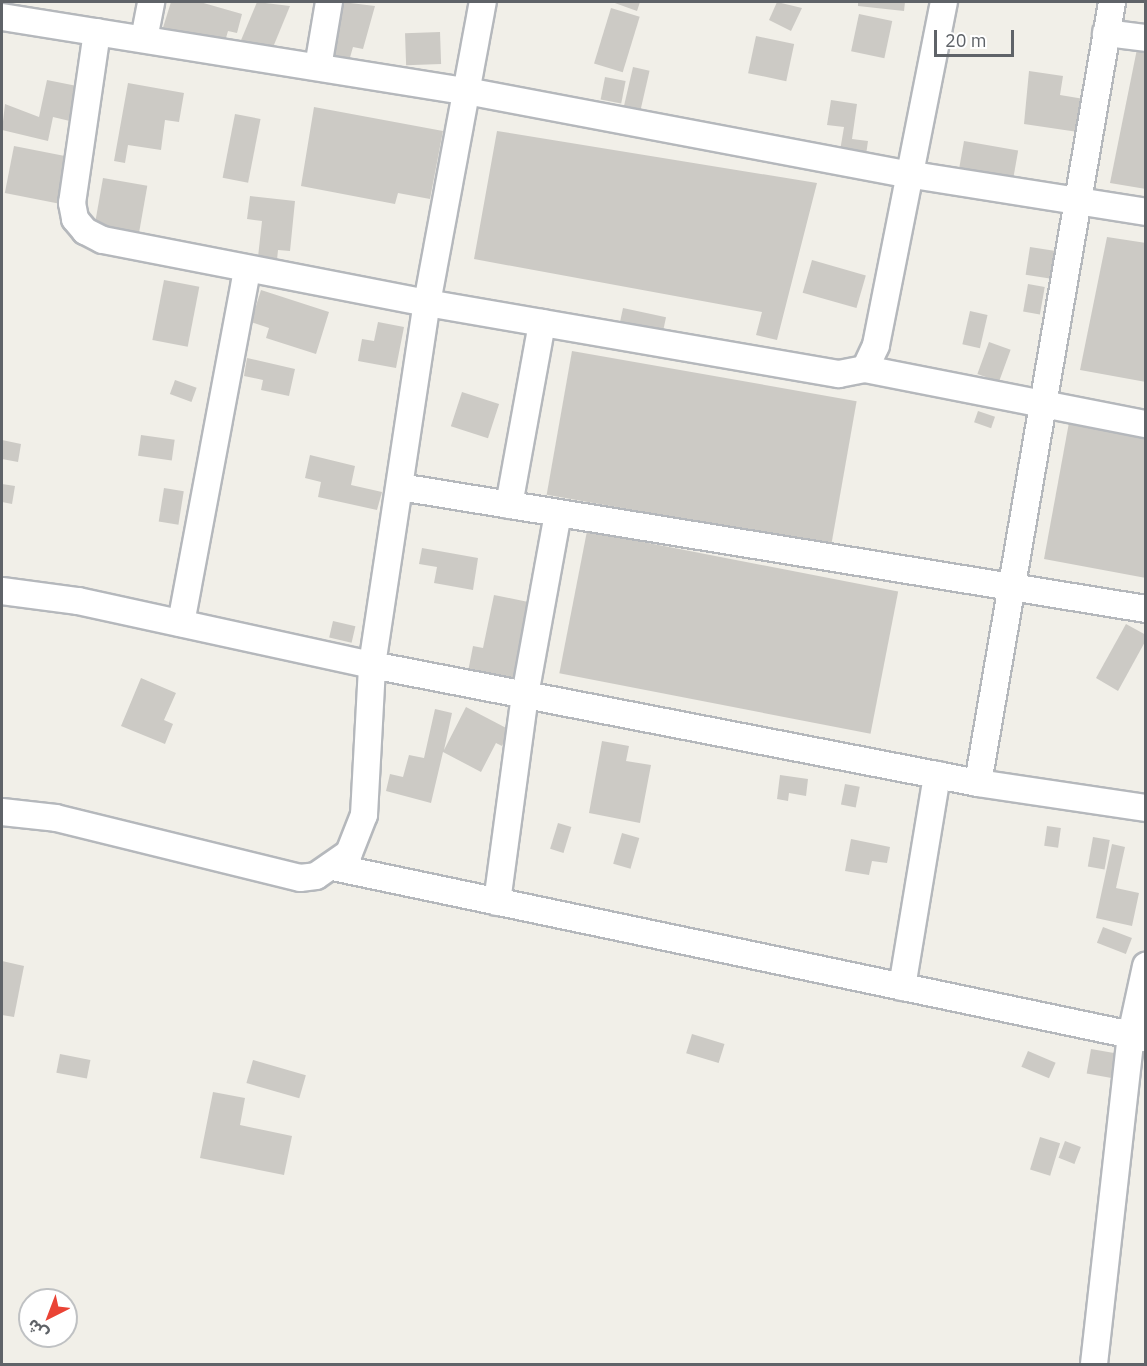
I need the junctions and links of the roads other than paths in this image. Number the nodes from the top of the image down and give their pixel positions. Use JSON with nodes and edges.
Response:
{"nodes":[{"id":1,"x":151,"y":2,"type":"edge"},
{"id":2,"x":329,"y":2,"type":"edge"},
{"id":3,"x":483,"y":2,"type":"edge"},
{"id":4,"x":944,"y":2,"type":"edge"},
{"id":5,"x":1112,"y":2,"type":"edge"},
{"id":6,"x":2,"y":17,"type":"edge"},
{"id":7,"x":97,"y":32,"type":"junction"},
{"id":8,"x":1106,"y":33,"type":"junction"},
{"id":9,"x":1146,"y":38,"type":"edge"},
{"id":10,"x":144,"y":39,"type":"junction"},
{"id":11,"x":318,"y":67,"type":"junction"},
{"id":12,"x":466,"y":91,"type":"junction"},
{"id":13,"x":907,"y":174,"type":"junction"},
{"id":14,"x":1076,"y":201,"type":"junction"},
{"id":15,"x":1146,"y":212,"type":"edge"},
{"id":16,"x":247,"y":269,"type":"junction"},
{"id":17,"x":428,"y":303,"type":"junction"},
{"id":18,"x":542,"y":323,"type":"junction"},
{"id":19,"x":865,"y":369,"type":"junction"},
{"id":20,"x":1042,"y":406,"type":"junction"},
{"id":21,"x":1146,"y":423,"type":"edge"},
{"id":22,"x":400,"y":487,"type":"junction"},
{"id":23,"x":509,"y":505,"type":"junction"},
{"id":24,"x":558,"y":514,"type":"junction"},
{"id":25,"x":1011,"y":588,"type":"junction"},
{"id":26,"x":2,"y":591,"type":"edge"},
{"id":27,"x":1146,"y":609,"type":"edge"},
{"id":28,"x":181,"y":623,"type":"junction"},
{"id":29,"x":372,"y":665,"type":"junction"},
{"id":30,"x":525,"y":695,"type":"junction"},
{"id":31,"x":937,"y":775,"type":"junction"},
{"id":32,"x":978,"y":783,"type":"junction"},
{"id":33,"x":1146,"y":808,"type":"edge"},
{"id":34,"x":2,"y":812,"type":"edge"},
{"id":35,"x":333,"y":867,"type":"junction"},
{"id":36,"x":497,"y":902,"type":"junction"},
{"id":37,"x":1146,"y":966,"type":"edge"},
{"id":38,"x":902,"y":987,"type":"junction"},
{"id":39,"x":1138,"y":1036,"type":"edge"},
{"id":40,"x":1094,"y":1365,"type":"edge"}],
"edges":[{"from":1,"to":10,"type":"street"},
{"from":2,"to":11,"type":"street"},
{"from":3,"to":12,"type":"street"},
{"from":4,"to":13,"type":"street"},
{"from":5,"to":8,"type":"street"},
{"from":6,"to":7,"type":"street"},
{"from":7,"to":10,"type":"street"},
{"from":7,"to":16,"type":"street"},
{"from":8,"to":9,"type":"street"},
{"from":8,"to":14,"type":"street"},
{"from":10,"to":11,"type":"street"},
{"from":11,"to":12,"type":"street"},
{"from":12,"to":13,"type":"street"},
{"from":12,"to":17,"type":"street"},
{"from":13,"to":14,"type":"street"},
{"from":13,"to":19,"type":"street"},
{"from":14,"to":15,"type":"street"},
{"from":14,"to":20,"type":"street"},
{"from":16,"to":17,"type":"street"},
{"from":16,"to":28,"type":"street"},
{"from":17,"to":18,"type":"street"},
{"from":17,"to":22,"type":"street"},
{"from":18,"to":19,"type":"street"},
{"from":18,"to":23,"type":"street"},
{"from":19,"to":20,"type":"street"},
{"from":20,"to":21,"type":"street"},
{"from":20,"to":25,"type":"street"},
{"from":22,"to":23,"type":"street"},
{"from":22,"to":29,"type":"street"},
{"from":23,"to":24,"type":"street"},
{"from":24,"to":25,"type":"street"},
{"from":24,"to":30,"type":"street"},
{"from":25,"to":27,"type":"street"},
{"from":25,"to":32,"type":"street"},
{"from":26,"to":28,"type":"street"},
{"from":28,"to":29,"type":"street"},
{"from":29,"to":30,"type":"street"},
{"from":29,"to":35,"type":"street"},
{"from":30,"to":31,"type":"street"},
{"from":30,"to":36,"type":"street"},
{"from":31,"to":32,"type":"street"},
{"from":31,"to":38,"type":"street"},
{"from":32,"to":33,"type":"street"},
{"from":34,"to":35,"type":"street"},
{"from":35,"to":36,"type":"street"},
{"from":36,"to":38,"type":"street"},
{"from":37,"to":39,"type":"street"},
{"from":38,"to":39,"type":"street"},
{"from":39,"to":40,"type":"street"}]}
